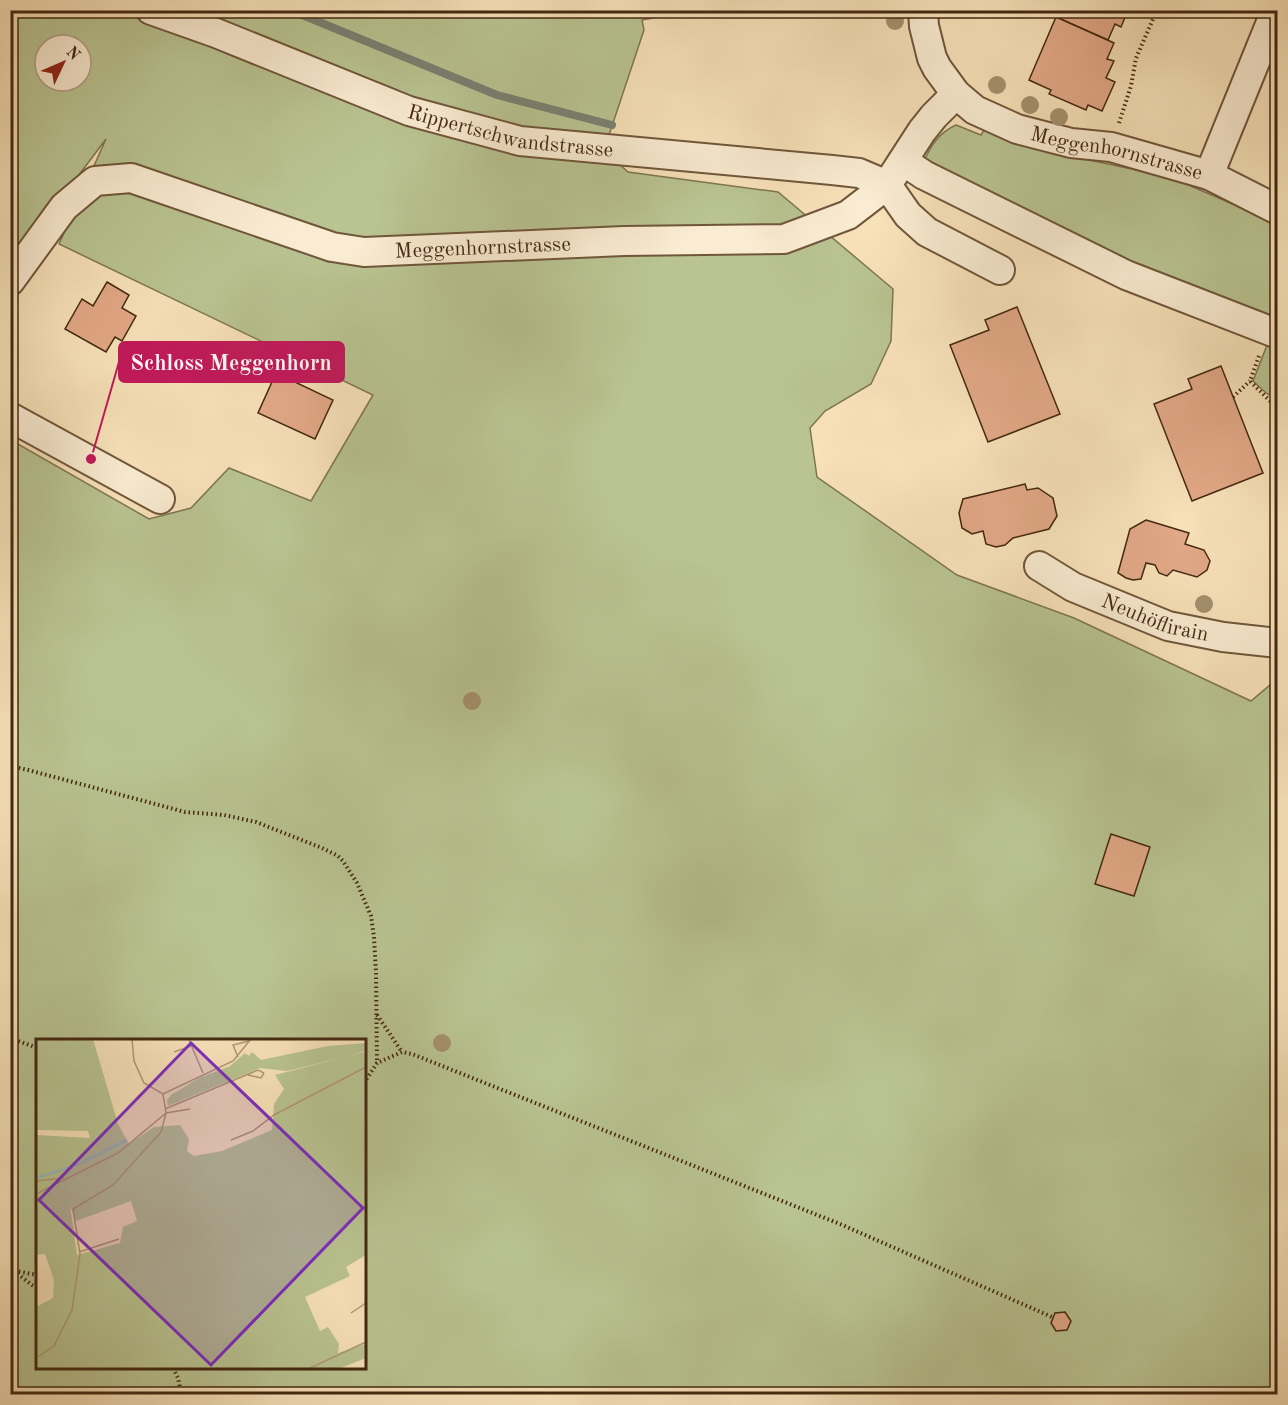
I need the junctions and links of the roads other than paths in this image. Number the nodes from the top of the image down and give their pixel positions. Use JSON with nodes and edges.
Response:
{"nodes":[{"id":1,"x":151,"y":10,"type":"edge"},
{"id":2,"x":192,"y":10,"type":"edge"},
{"id":3,"x":923,"y":10,"type":"edge"},
{"id":4,"x":1270,"y":12,"type":"edge"},
{"id":5,"x":216,"y":33,"type":"junction"},
{"id":6,"x":956,"y":94,"type":"junction"},
{"id":7,"x":903,"y":161,"type":"junction"},
{"id":8,"x":1209,"y":175,"type":"junction"},
{"id":9,"x":887,"y":185,"type":"junction"},
{"id":10,"x":1278,"y":210,"type":"edge"},
{"id":11,"x":1000,"y":270,"type":"dead end"},
{"id":12,"x":10,"y":281,"type":"edge"},
{"id":13,"x":1274,"y":332,"type":"edge"},
{"id":14,"x":10,"y":417,"type":"edge"},
{"id":15,"x":160,"y":498,"type":"dead end"},
{"id":16,"x":1039,"y":566,"type":"dead end"},
{"id":17,"x":1278,"y":643,"type":"edge"}],
"edges":[{"from":1,"to":5,"type":"street","name":"Rippertschwandstrasse"},
{"from":2,"to":5,"type":"street"},
{"from":3,"to":6,"type":"street","name":"Meggenhornstrasse"},
{"from":4,"to":8,"type":"street"},
{"from":5,"to":9,"type":"street","name":"Rippertschwandstrasse"},
{"from":6,"to":7,"type":"street","name":"Meggenhornstrasse"},
{"from":6,"to":8,"type":"street","name":"Meggenhornstrasse"},
{"from":7,"to":9,"type":"street","name":"Meggenhornstrasse"},
{"from":7,"to":13,"type":"street"},
{"from":8,"to":10,"type":"street","name":"Meggenhornstrasse"},
{"from":9,"to":11,"type":"street"},
{"from":9,"to":12,"type":"street","name":"Meggenhornstrasse"},
{"from":14,"to":15,"type":"street"},
{"from":16,"to":17,"type":"street","name":"Neuhöflirain"}]}
